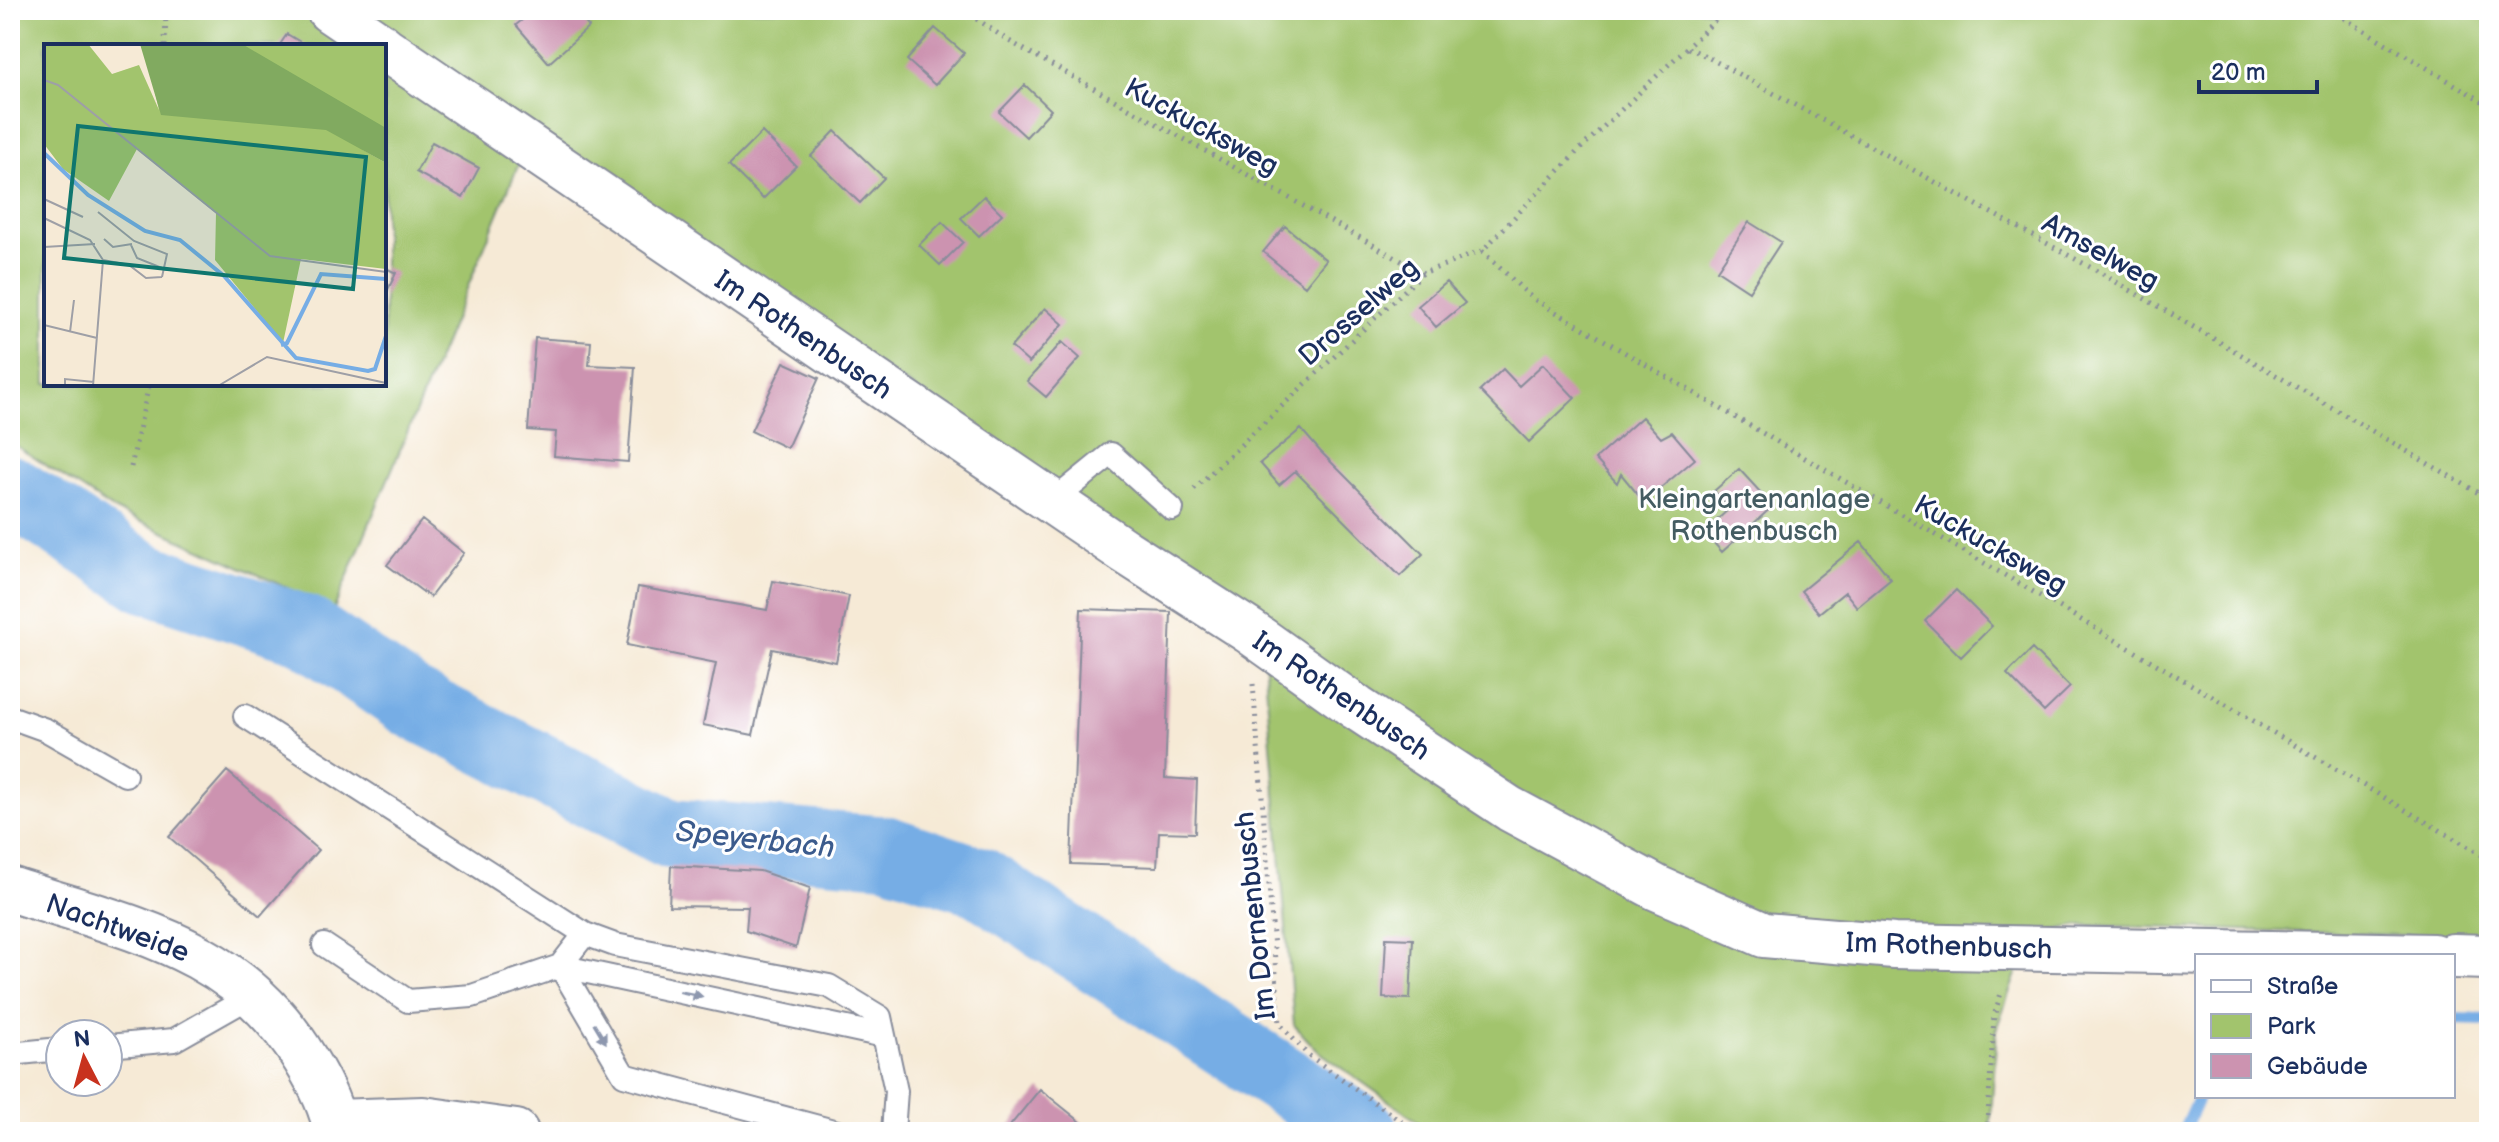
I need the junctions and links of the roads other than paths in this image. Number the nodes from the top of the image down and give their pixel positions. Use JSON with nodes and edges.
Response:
{"nodes":[{"id":1,"x":329,"y":10,"type":"edge"},
{"id":2,"x":379,"y":44,"type":"edge"},
{"id":3,"x":386,"y":49,"type":"edge"},
{"id":4,"x":1052,"y":502,"type":"junction"},
{"id":5,"x":1172,"y":509,"type":"road end"},
{"id":6,"x":245,"y":716,"type":"dead end"},
{"id":7,"x":10,"y":717,"type":"edge"},
{"id":8,"x":125,"y":775,"type":"dead end"},
{"id":9,"x":10,"y":889,"type":"edge"},
{"id":10,"x":585,"y":934,"type":"junction"},
{"id":11,"x":324,"y":945,"type":"dead end"},
{"id":12,"x":2328,"y":954,"type":"edge"},
{"id":13,"x":2455,"y":956,"type":"edge"},
{"id":14,"x":2489,"y":957,"type":"edge"},
{"id":15,"x":560,"y":966,"type":"junction"},
{"id":16,"x":255,"y":994,"type":"junction"},
{"id":17,"x":884,"y":1036,"type":"junction"},
{"id":18,"x":124,"y":1045,"type":"edge"},
{"id":19,"x":44,"y":1051,"type":"edge"},
{"id":20,"x":10,"y":1054,"type":"edge"},
{"id":21,"x":335,"y":1127,"type":"edge"},
{"id":22,"x":516,"y":1132,"type":"edge"},
{"id":23,"x":837,"y":1132,"type":"edge"},
{"id":24,"x":893,"y":1132,"type":"edge"}],
"edges":[{"from":1,"to":2,"type":"street","name":"Im Rothenbusch"},
{"from":3,"to":4,"type":"street","name":"Im Rothenbusch"},
{"from":4,"to":5,"type":"lane"},
{"from":4,"to":12,"type":"street","name":"Im Rothenbusch"},
{"from":6,"to":10,"type":"lane"},
{"from":7,"to":8,"type":"lane"},
{"from":9,"to":16,"type":"street","name":"Nachtweide"},
{"from":10,"to":15,"type":"lane"},
{"from":10,"to":17,"type":"lane"},
{"from":11,"to":15,"type":"lane"},
{"from":13,"to":14,"type":"street"},
{"from":15,"to":17,"type":"lane","one_way":true},
{"from":15,"to":23,"type":"lane","one_way":true},
{"from":16,"to":18,"type":"lane"},
{"from":16,"to":21,"type":"street","name":"Nachtweide"},
{"from":17,"to":24,"type":"lane"},
{"from":19,"to":20,"type":"lane"},
{"from":21,"to":22,"type":"street","name":"Nachtweide"}]}
